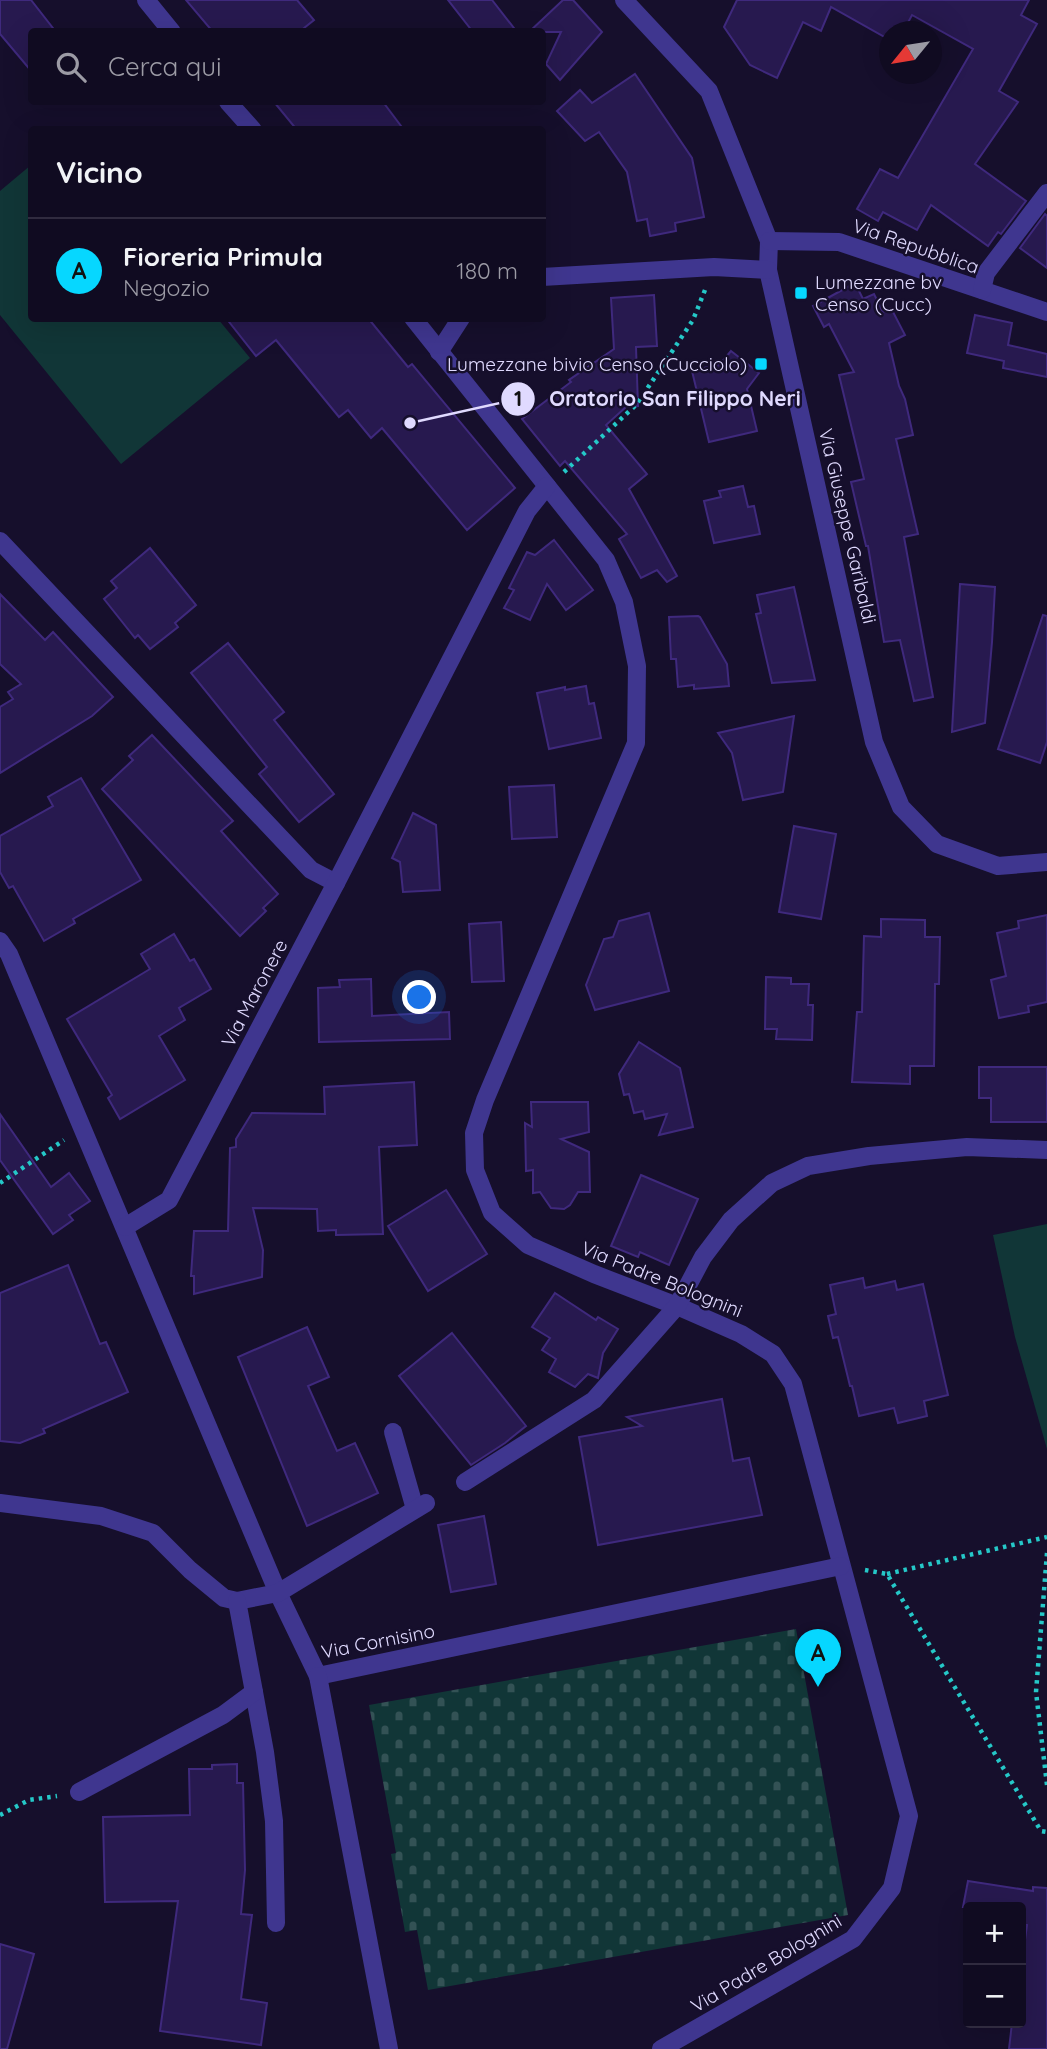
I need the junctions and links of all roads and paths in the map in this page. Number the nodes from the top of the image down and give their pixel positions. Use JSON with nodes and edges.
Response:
{"nodes":[{"id":1,"x":146,"y":0,"type":"edge"},
{"id":2,"x":624,"y":0,"type":"edge"},
{"id":3,"x":169,"y":28,"type":"edge"},
{"id":4,"x":231,"y":105,"type":"edge"},
{"id":5,"x":249,"y":126,"type":"edge"},
{"id":6,"x":1047,"y":193,"type":"edge"},
{"id":7,"x":769,"y":241,"type":"junction"},
{"id":8,"x":714,"y":267,"type":"junction"},
{"id":9,"x":768,"y":270,"type":"junction"},
{"id":10,"x":546,"y":277,"type":"edge"},
{"id":11,"x":982,"y":290,"type":"junction"},
{"id":12,"x":1047,"y":312,"type":"edge"},
{"id":13,"x":416,"y":322,"type":"edge"},
{"id":14,"x":458,"y":322,"type":"edge"},
{"id":15,"x":439,"y":352,"type":"junction"},
{"id":16,"x":547,"y":486,"type":"junction"},
{"id":17,"x":0,"y":541,"type":"edge"},
{"id":18,"x":1047,"y":862,"type":"edge"},
{"id":19,"x":336,"y":883,"type":"junction"},
{"id":20,"x":0,"y":941,"type":"edge"},
{"id":21,"x":82,"y":1128,"type":"junction"},
{"id":22,"x":1047,"y":1150,"type":"edge"},
{"id":23,"x":0,"y":1183,"type":"edge"},
{"id":24,"x":125,"y":1227,"type":"junction"},
{"id":25,"x":677,"y":1306,"type":"junction"},
{"id":26,"x":393,"y":1432,"type":"dead end"},
{"id":27,"x":465,"y":1482,"type":"dead end"},
{"id":28,"x":0,"y":1503,"type":"edge"},
{"id":29,"x":1047,"y":1537,"type":"edge"},
{"id":30,"x":1047,"y":1553,"type":"edge"},
{"id":31,"x":841,"y":1566,"type":"junction"},
{"id":32,"x":887,"y":1574,"type":"junction"},
{"id":33,"x":278,"y":1593,"type":"junction"},
{"id":34,"x":237,"y":1601,"type":"junction"},
{"id":35,"x":318,"y":1676,"type":"junction"},
{"id":36,"x":254,"y":1692,"type":"junction"},
{"id":37,"x":1047,"y":1784,"type":"edge"},
{"id":38,"x":79,"y":1792,"type":"joint"},
{"id":39,"x":0,"y":1815,"type":"edge"},
{"id":40,"x":1047,"y":1832,"type":"edge"},
{"id":41,"x":276,"y":1923,"type":"dead end"},
{"id":42,"x":389,"y":2049,"type":"edge"},
{"id":43,"x":662,"y":2049,"type":"edge"}],
"edges":[{"from":1,"to":3,"type":"street"},
{"from":2,"to":7,"type":"street"},
{"from":4,"to":5,"type":"street"},
{"from":6,"to":11,"type":"street"},
{"from":7,"to":9,"type":"street","name":"Via Giuseppe Garibaldi"},
{"from":7,"to":11,"type":"street","name":"Via Repubblica"},
{"from":8,"to":9,"type":"street"},
{"from":8,"to":10,"type":"street"},
{"from":8,"to":16,"type":"path"},
{"from":9,"to":18,"type":"street","name":"Via Giuseppe Garibaldi"},
{"from":11,"to":12,"type":"street","name":"Via Repubblica"},
{"from":13,"to":15,"type":"street","name":"Via Padre Bolognini"},
{"from":14,"to":15,"type":"street"},
{"from":15,"to":16,"type":"street","name":"Via Padre Bolognini"},
{"from":16,"to":19,"type":"street","name":"Via Maronere"},
{"from":16,"to":25,"type":"street","name":"Via Padre Bolognini"},
{"from":17,"to":19,"type":"street"},
{"from":19,"to":24,"type":"street","name":"Via Maronere"},
{"from":20,"to":21,"type":"street"},
{"from":21,"to":23,"type":"path"},
{"from":21,"to":24,"type":"street"},
{"from":22,"to":25,"type":"street"},
{"from":24,"to":33,"type":"street","name":"Via Cornisino"},
{"from":25,"to":27,"type":"street"},
{"from":25,"to":31,"type":"street","name":"Via Padre Bolognini"},
{"from":26,"to":33,"type":"street"},
{"from":28,"to":34,"type":"street"},
{"from":29,"to":32,"type":"path"},
{"from":30,"to":37,"type":"path"},
{"from":31,"to":32,"type":"path"},
{"from":31,"to":35,"type":"street","name":"Via Cornisino"},
{"from":31,"to":43,"type":"street","name":"Via Padre Bolognini"},
{"from":32,"to":40,"type":"path"},
{"from":33,"to":34,"type":"street"},
{"from":33,"to":35,"type":"street","name":"Via Cornisino"},
{"from":34,"to":36,"type":"street"},
{"from":35,"to":42,"type":"street"},
{"from":36,"to":38,"type":"street"},
{"from":36,"to":41,"type":"street"},
{"from":38,"to":39,"type":"path"}]}
